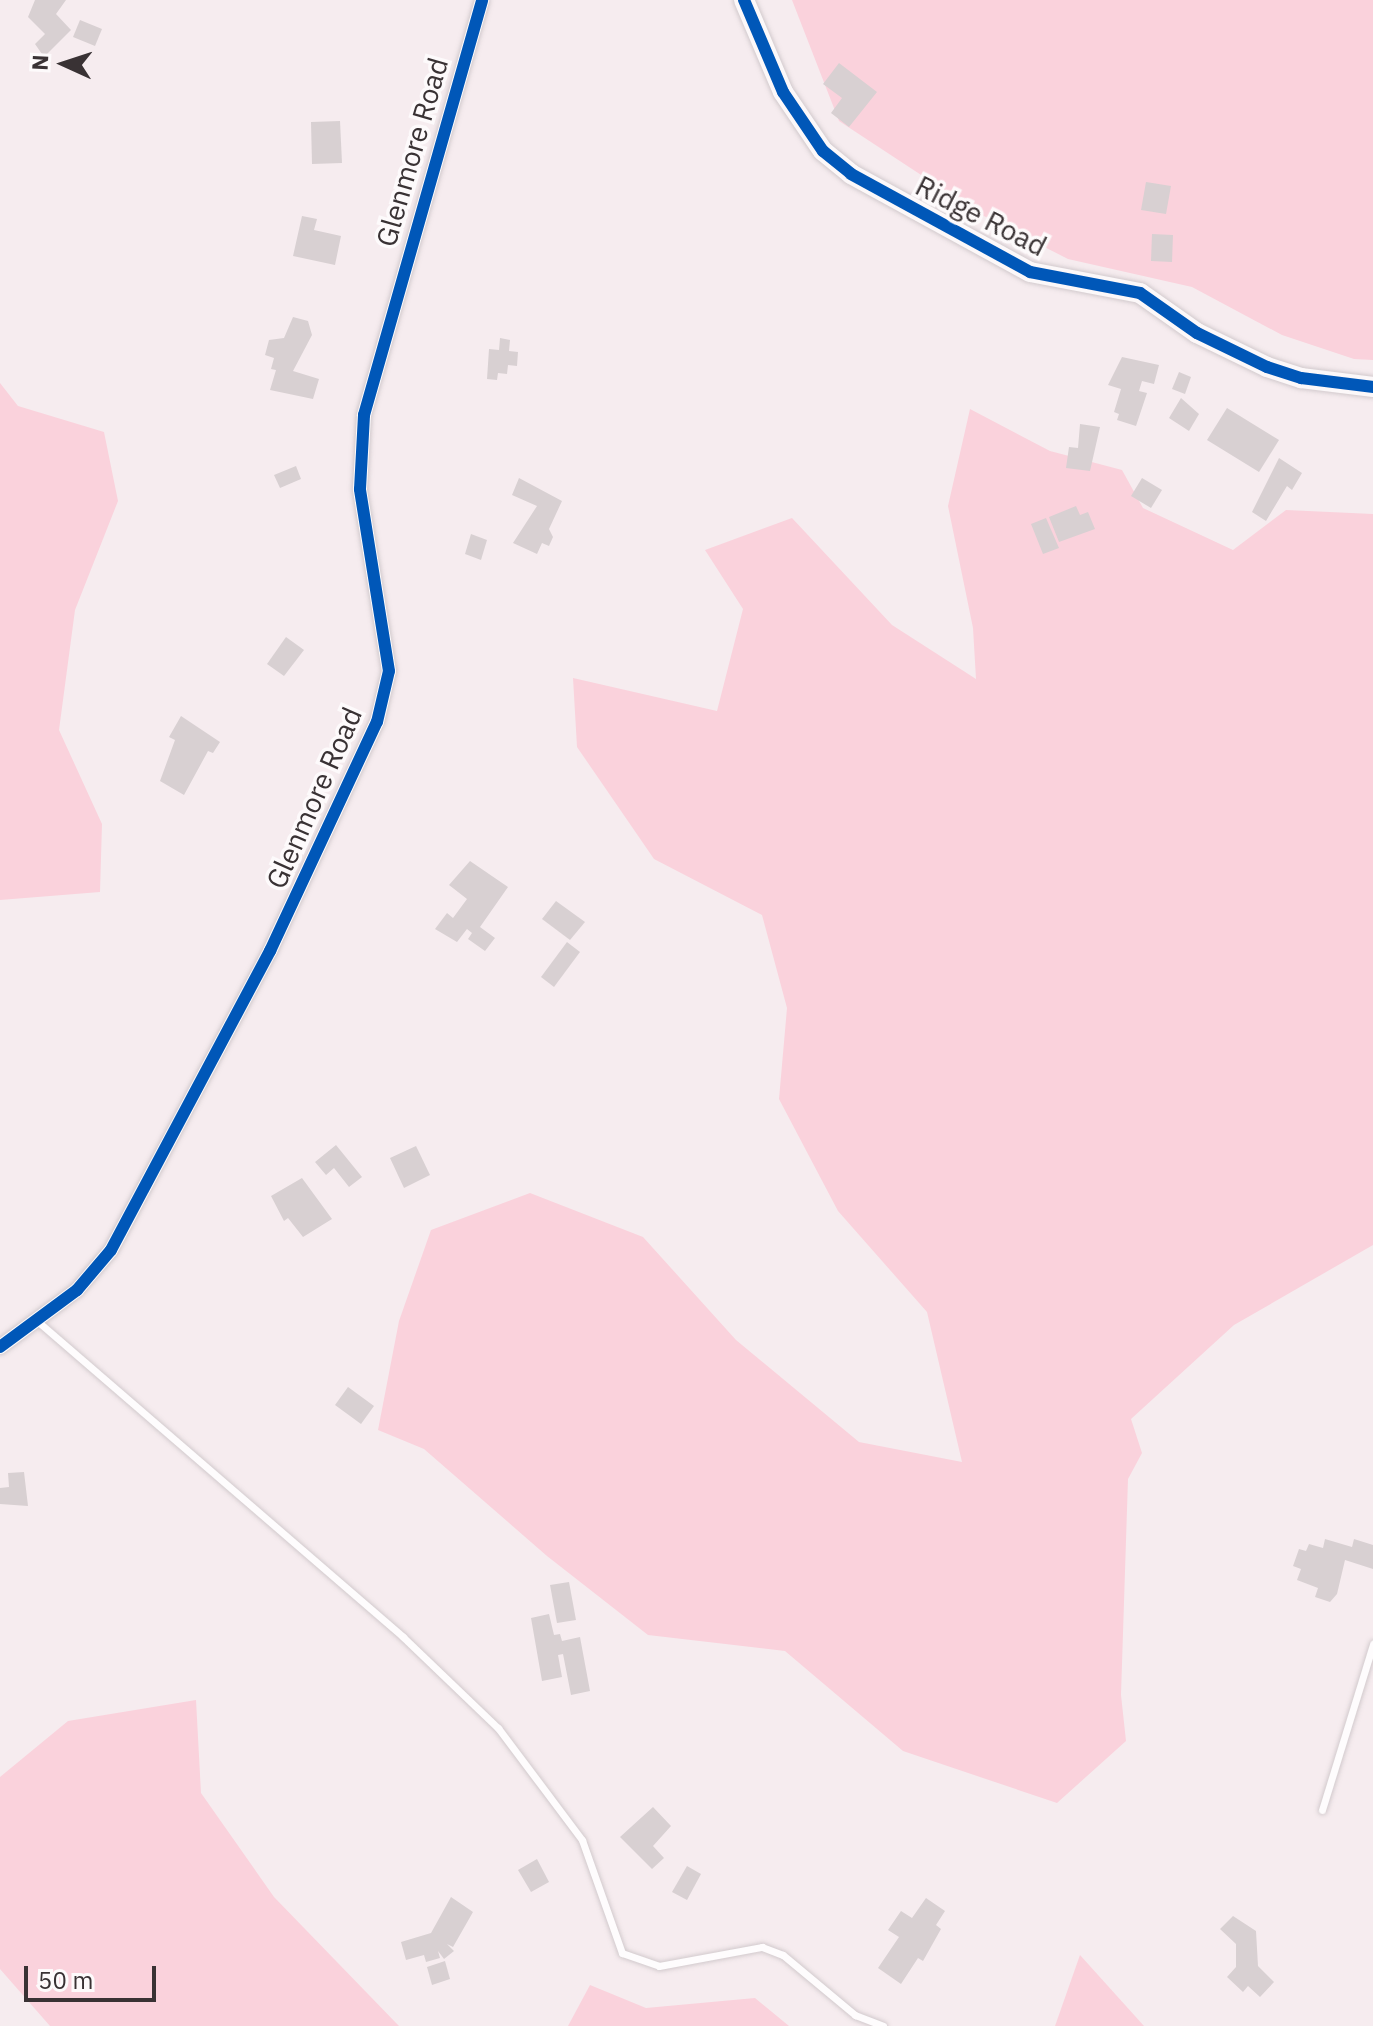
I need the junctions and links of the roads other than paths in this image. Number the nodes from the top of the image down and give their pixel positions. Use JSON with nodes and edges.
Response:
{"nodes":[{"id":1,"x":482,"y":0,"type":"edge"},
{"id":2,"x":744,"y":0,"type":"edge"},
{"id":3,"x":1373,"y":387,"type":"edge"},
{"id":4,"x":36,"y":1320,"type":"junction"},
{"id":5,"x":0,"y":1347,"type":"edge"},
{"id":6,"x":1373,"y":1644,"type":"edge"},
{"id":7,"x":1322,"y":1810,"type":"dead end"},
{"id":8,"x":883,"y":2026,"type":"edge"}],
"edges":[{"from":1,"to":4,"type":"street","name":"Glenmore Road"},
{"from":2,"to":3,"type":"street","name":"Ridge Road"},
{"from":4,"to":5,"type":"street","name":"Glenmore Road"},
{"from":4,"to":8,"type":"lane"},
{"from":6,"to":7,"type":"lane"}]}
